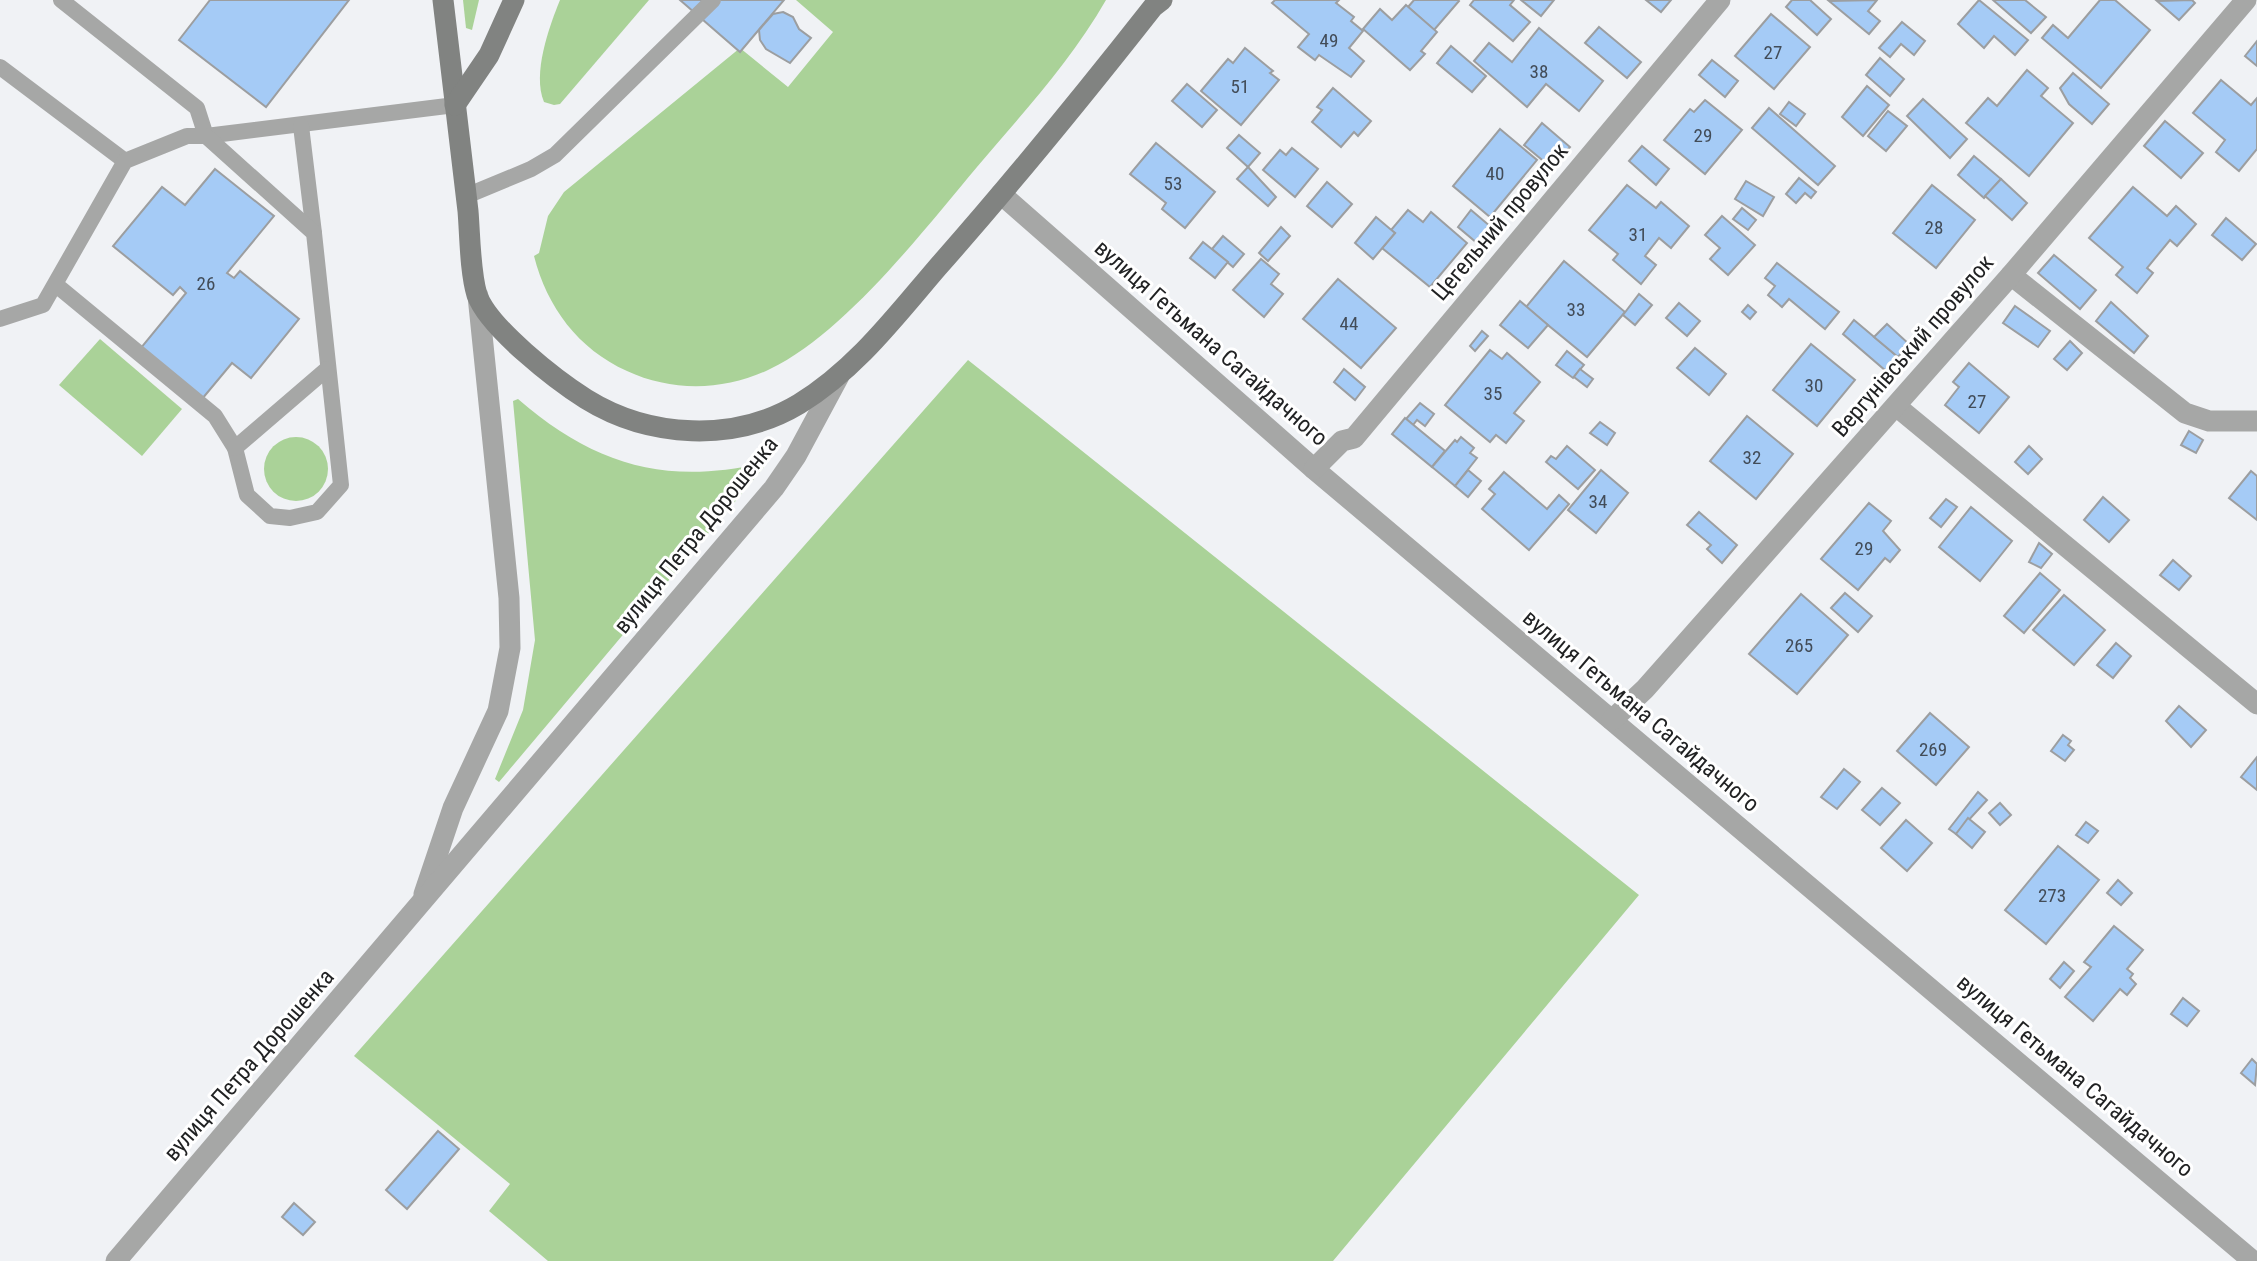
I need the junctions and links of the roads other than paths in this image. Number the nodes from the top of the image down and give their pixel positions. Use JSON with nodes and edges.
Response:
{"nodes":[{"id":1,"x":61,"y":0,"type":"edge"},
{"id":2,"x":443,"y":0,"type":"edge"},
{"id":3,"x":514,"y":0,"type":"edge"},
{"id":4,"x":713,"y":0,"type":"edge"},
{"id":5,"x":1720,"y":0,"type":"edge"},
{"id":6,"x":2246,"y":0,"type":"edge"},
{"id":7,"x":1157,"y":2,"type":"edge"},
{"id":8,"x":0,"y":67,"type":"edge"},
{"id":9,"x":455,"y":105,"type":"junction"},
{"id":10,"x":301,"y":126,"type":"junction"},
{"id":11,"x":206,"y":136,"type":"junction"},
{"id":12,"x":125,"y":161,"type":"junction"},
{"id":13,"x":1001,"y":194,"type":"junction"},
{"id":14,"x":466,"y":197,"type":"junction"},
{"id":15,"x":314,"y":233,"type":"junction"},
{"id":16,"x":2011,"y":275,"type":"junction"},
{"id":17,"x":55,"y":284,"type":"junction"},
{"id":18,"x":478,"y":296,"type":"junction"},
{"id":19,"x":0,"y":319,"type":"edge"},
{"id":20,"x":327,"y":369,"type":"junction"},
{"id":21,"x":839,"y":376,"type":"junction"},
{"id":22,"x":1896,"y":406,"type":"junction"},
{"id":23,"x":2257,"y":421,"type":"edge"},
{"id":24,"x":235,"y":448,"type":"junction"},
{"id":25,"x":1314,"y":469,"type":"junction"},
{"id":26,"x":2257,"y":704,"type":"edge"},
{"id":27,"x":1612,"y":720,"type":"junction"},
{"id":28,"x":422,"y":903,"type":"junction"},
{"id":29,"x":116,"y":1261,"type":"edge"},
{"id":30,"x":2253,"y":1261,"type":"edge"}],
"edges":[{"from":1,"to":11,"type":"lane"},
{"from":2,"to":9,"type":"main road"},
{"from":3,"to":9,"type":"main road"},
{"from":4,"to":14,"type":"lane"},
{"from":5,"to":25,"type":"street","name":"Цегельний провулок"},
{"from":6,"to":16,"type":"street","name":"Вергунівський провулок"},
{"from":7,"to":13,"type":"main road","name":"вулиця Петра Дорошенка"},
{"from":8,"to":12,"type":"lane"},
{"from":9,"to":10,"type":"lane"},
{"from":9,"to":14,"type":"main road","name":"вулиця Петра Дорошенка"},
{"from":10,"to":11,"type":"lane"},
{"from":10,"to":15,"type":"lane"},
{"from":11,"to":12,"type":"lane"},
{"from":11,"to":15,"type":"lane"},
{"from":12,"to":17,"type":"lane"},
{"from":13,"to":21,"type":"main road","name":"вулиця Петра Дорошенка"},
{"from":13,"to":25,"type":"street","name":"вулиця Гетьмана Сагайдачного"},
{"from":14,"to":18,"type":"main road","name":"вулиця Петра Дорошенка"},
{"from":15,"to":20,"type":"lane"},
{"from":16,"to":22,"type":"street","name":"Вергунівський провулок"},
{"from":16,"to":23,"type":"street"},
{"from":17,"to":19,"type":"lane"},
{"from":17,"to":24,"type":"lane"},
{"from":18,"to":21,"type":"main road"},
{"from":18,"to":28,"type":"street","name":"вулиця Петра Дорошенка"},
{"from":20,"to":24,"type":"lane"},
{"from":20,"to":24,"type":"lane"},
{"from":21,"to":28,"type":"street","name":"вулиця Петра Дорошенка"},
{"from":22,"to":26,"type":"street"},
{"from":22,"to":27,"type":"street","name":"Вергунівський провулок"},
{"from":25,"to":27,"type":"street","name":"вулиця Гетьмана Сагайдачного"},
{"from":27,"to":30,"type":"street","name":"вулиця Гетьмана Сагайдачного"},
{"from":28,"to":29,"type":"street","name":"вулиця Петра Дорошенка"}]}
